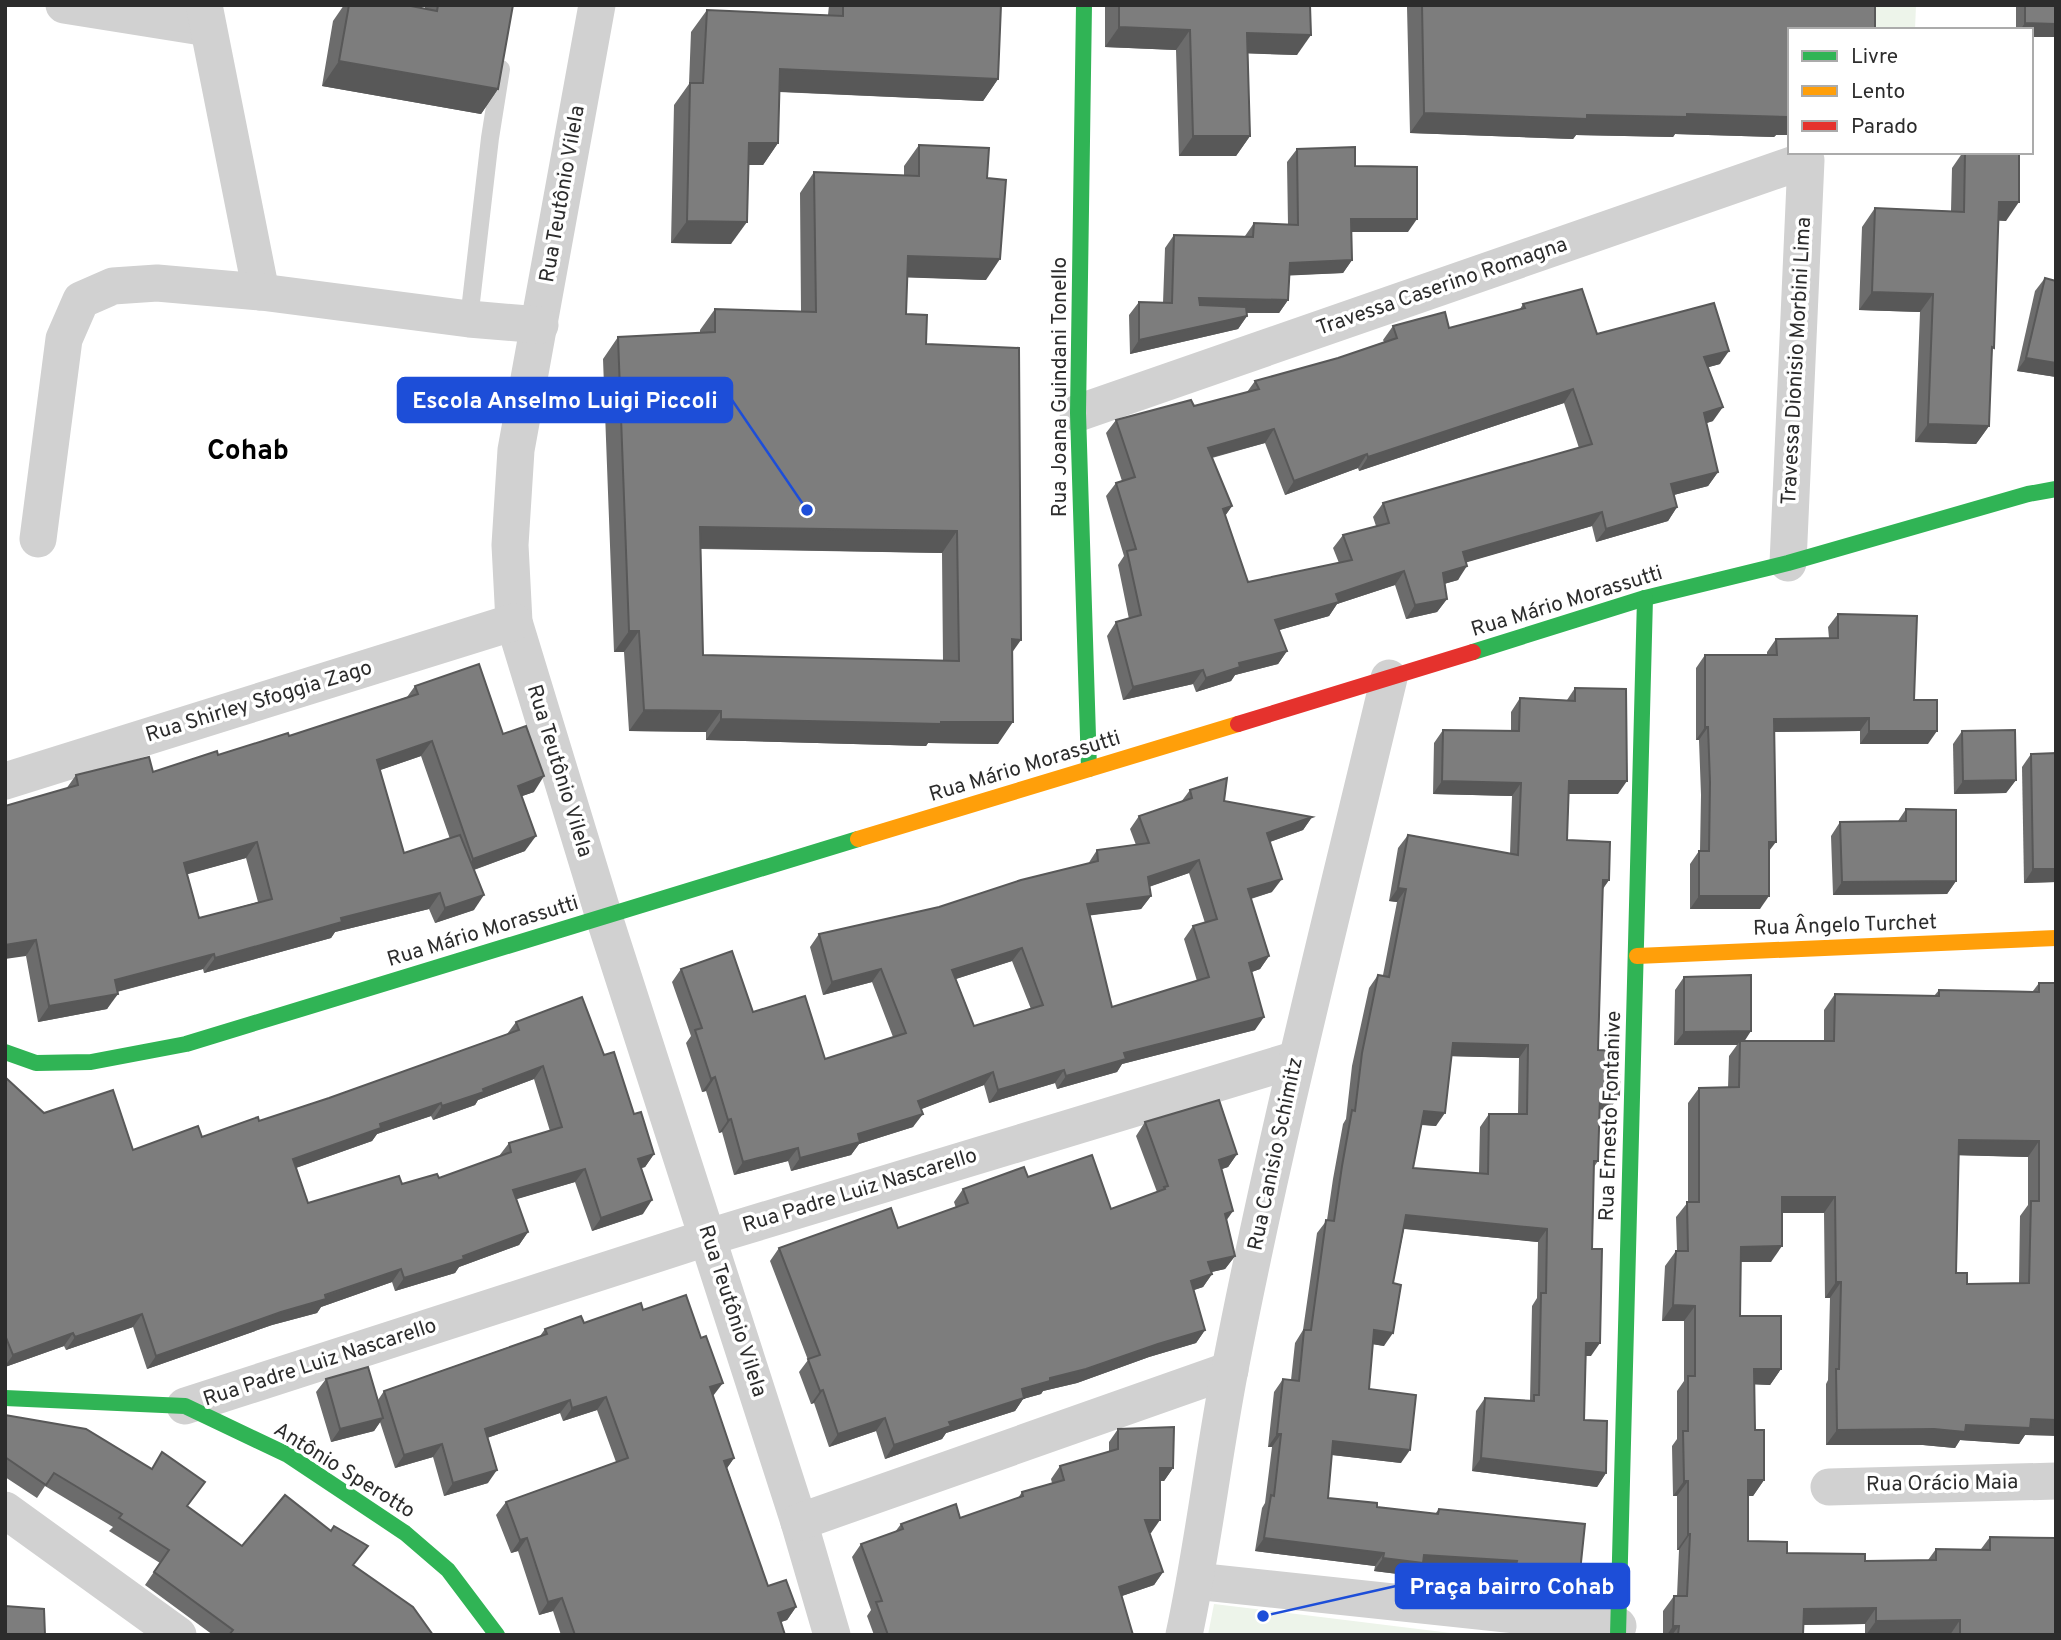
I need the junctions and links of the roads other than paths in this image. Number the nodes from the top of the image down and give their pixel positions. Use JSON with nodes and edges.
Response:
{"nodes":[{"id":1,"x":64,"y":5,"type":"edge"},
{"id":2,"x":597,"y":5,"type":"edge"},
{"id":3,"x":1083,"y":5,"type":"edge"},
{"id":4,"x":206,"y":17,"type":"edge"},
{"id":5,"x":505,"y":45,"type":"edge"},
{"id":6,"x":1806,"y":160,"type":"joint"},
{"id":7,"x":261,"y":292,"type":"junction"},
{"id":8,"x":469,"y":319,"type":"junction"},
{"id":9,"x":540,"y":325,"type":"junction"},
{"id":10,"x":1078,"y":413,"type":"junction"},
{"id":11,"x":2056,"y":489,"type":"edge"},
{"id":12,"x":38,"y":539,"type":"dead end"},
{"id":13,"x":1788,"y":562,"type":"junction"},
{"id":14,"x":1644,"y":598,"type":"junction"},
{"id":15,"x":514,"y":622,"type":"junction"},
{"id":16,"x":1389,"y":678,"type":"junction"},
{"id":17,"x":1089,"y":769,"type":"junction"},
{"id":18,"x":5,"y":781,"type":"edge"},
{"id":19,"x":604,"y":917,"type":"junction"},
{"id":20,"x":2056,"y":938,"type":"edge"},
{"id":21,"x":1637,"y":956,"type":"junction"},
{"id":22,"x":5,"y":1052,"type":"edge"},
{"id":23,"x":1297,"y":1059,"type":"junction"},
{"id":24,"x":709,"y":1237,"type":"junction"},
{"id":25,"x":1230,"y":1370,"type":"junction"},
{"id":26,"x":5,"y":1398,"type":"edge"},
{"id":27,"x":186,"y":1406,"type":"junction"},
{"id":28,"x":2056,"y":1481,"type":"edge"},
{"id":29,"x":1829,"y":1487,"type":"dead end"},
{"id":30,"x":5,"y":1510,"type":"edge"},
{"id":31,"x":799,"y":1522,"type":"junction"},
{"id":32,"x":1195,"y":1581,"type":"junction"},
{"id":33,"x":1618,"y":1630,"type":"edge"},
{"id":34,"x":178,"y":1635,"type":"edge"},
{"id":35,"x":497,"y":1635,"type":"edge"},
{"id":36,"x":832,"y":1635,"type":"edge"},
{"id":37,"x":1184,"y":1635,"type":"edge"}],
"edges":[{"from":1,"to":4,"type":"street"},
{"from":2,"to":9,"type":"street","name":"Rua Teutônio Vilela"},
{"from":3,"to":10,"type":"main road","name":"Rua Joana Guindani Tonello"},
{"from":4,"to":7,"type":"street"},
{"from":5,"to":8,"type":"lane"},
{"from":6,"to":10,"type":"street","name":"Travessa Caserino Romagna"},
{"from":6,"to":13,"type":"street","name":"Travessa Dionisio Morbini Lima"},
{"from":7,"to":8,"type":"street"},
{"from":7,"to":12,"type":"street"},
{"from":8,"to":9,"type":"street"},
{"from":9,"to":15,"type":"street","name":"Rua Teutônio Vilela"},
{"from":10,"to":17,"type":"main road","name":"Rua Joana Guindani Tonello"},
{"from":11,"to":13,"type":"main road","name":"Rua Mário Morassutti"},
{"from":13,"to":14,"type":"main road","name":"Rua Mário Morassutti"},
{"from":14,"to":16,"type":"main road","name":"Rua Mário Morassutti"},
{"from":14,"to":21,"type":"main road","name":"Rua Ernesto Fontanive"},
{"from":15,"to":18,"type":"street","name":"Rua Shirley Sfoggia Zago"},
{"from":15,"to":19,"type":"street","name":"Rua Teutônio Vilela"},
{"from":16,"to":17,"type":"main road","name":"Rua Mário Morassutti"},
{"from":16,"to":23,"type":"street","name":"Rua Canisio Schimitz"},
{"from":17,"to":19,"type":"main road","name":"Rua Mário Morassutti"},
{"from":19,"to":22,"type":"main road","name":"Rua Mário Morassutti"},
{"from":19,"to":24,"type":"street","name":"Rua Teutônio Vilela"},
{"from":20,"to":21,"type":"main road","name":"Rua Ângelo Turchet"},
{"from":21,"to":33,"type":"main road","name":"Rua Ernesto Fontanive"},
{"from":23,"to":24,"type":"street","name":"Rua Padre Luiz Nascarello"},
{"from":23,"to":25,"type":"street","name":"Rua Canisio Schimitz"},
{"from":24,"to":27,"type":"street","name":"Rua Padre Luiz Nascarello"},
{"from":24,"to":31,"type":"street","name":"Rua Teutônio Vilela"},
{"from":25,"to":31,"type":"street"},
{"from":25,"to":32,"type":"street","name":"Rua Canisio Schimitz"},
{"from":26,"to":27,"type":"main road","name":"Antônio Sperotto"},
{"from":27,"to":35,"type":"main road","name":"Antônio Sperotto"},
{"from":28,"to":29,"type":"street","name":"Rua Orácio Maia"},
{"from":30,"to":34,"type":"street"},
{"from":31,"to":36,"type":"street","name":"Rua Teutônio Vilela"},
{"from":32,"to":33,"type":"street"},
{"from":32,"to":37,"type":"street","name":"Rua Canisio Schimitz"}]}
